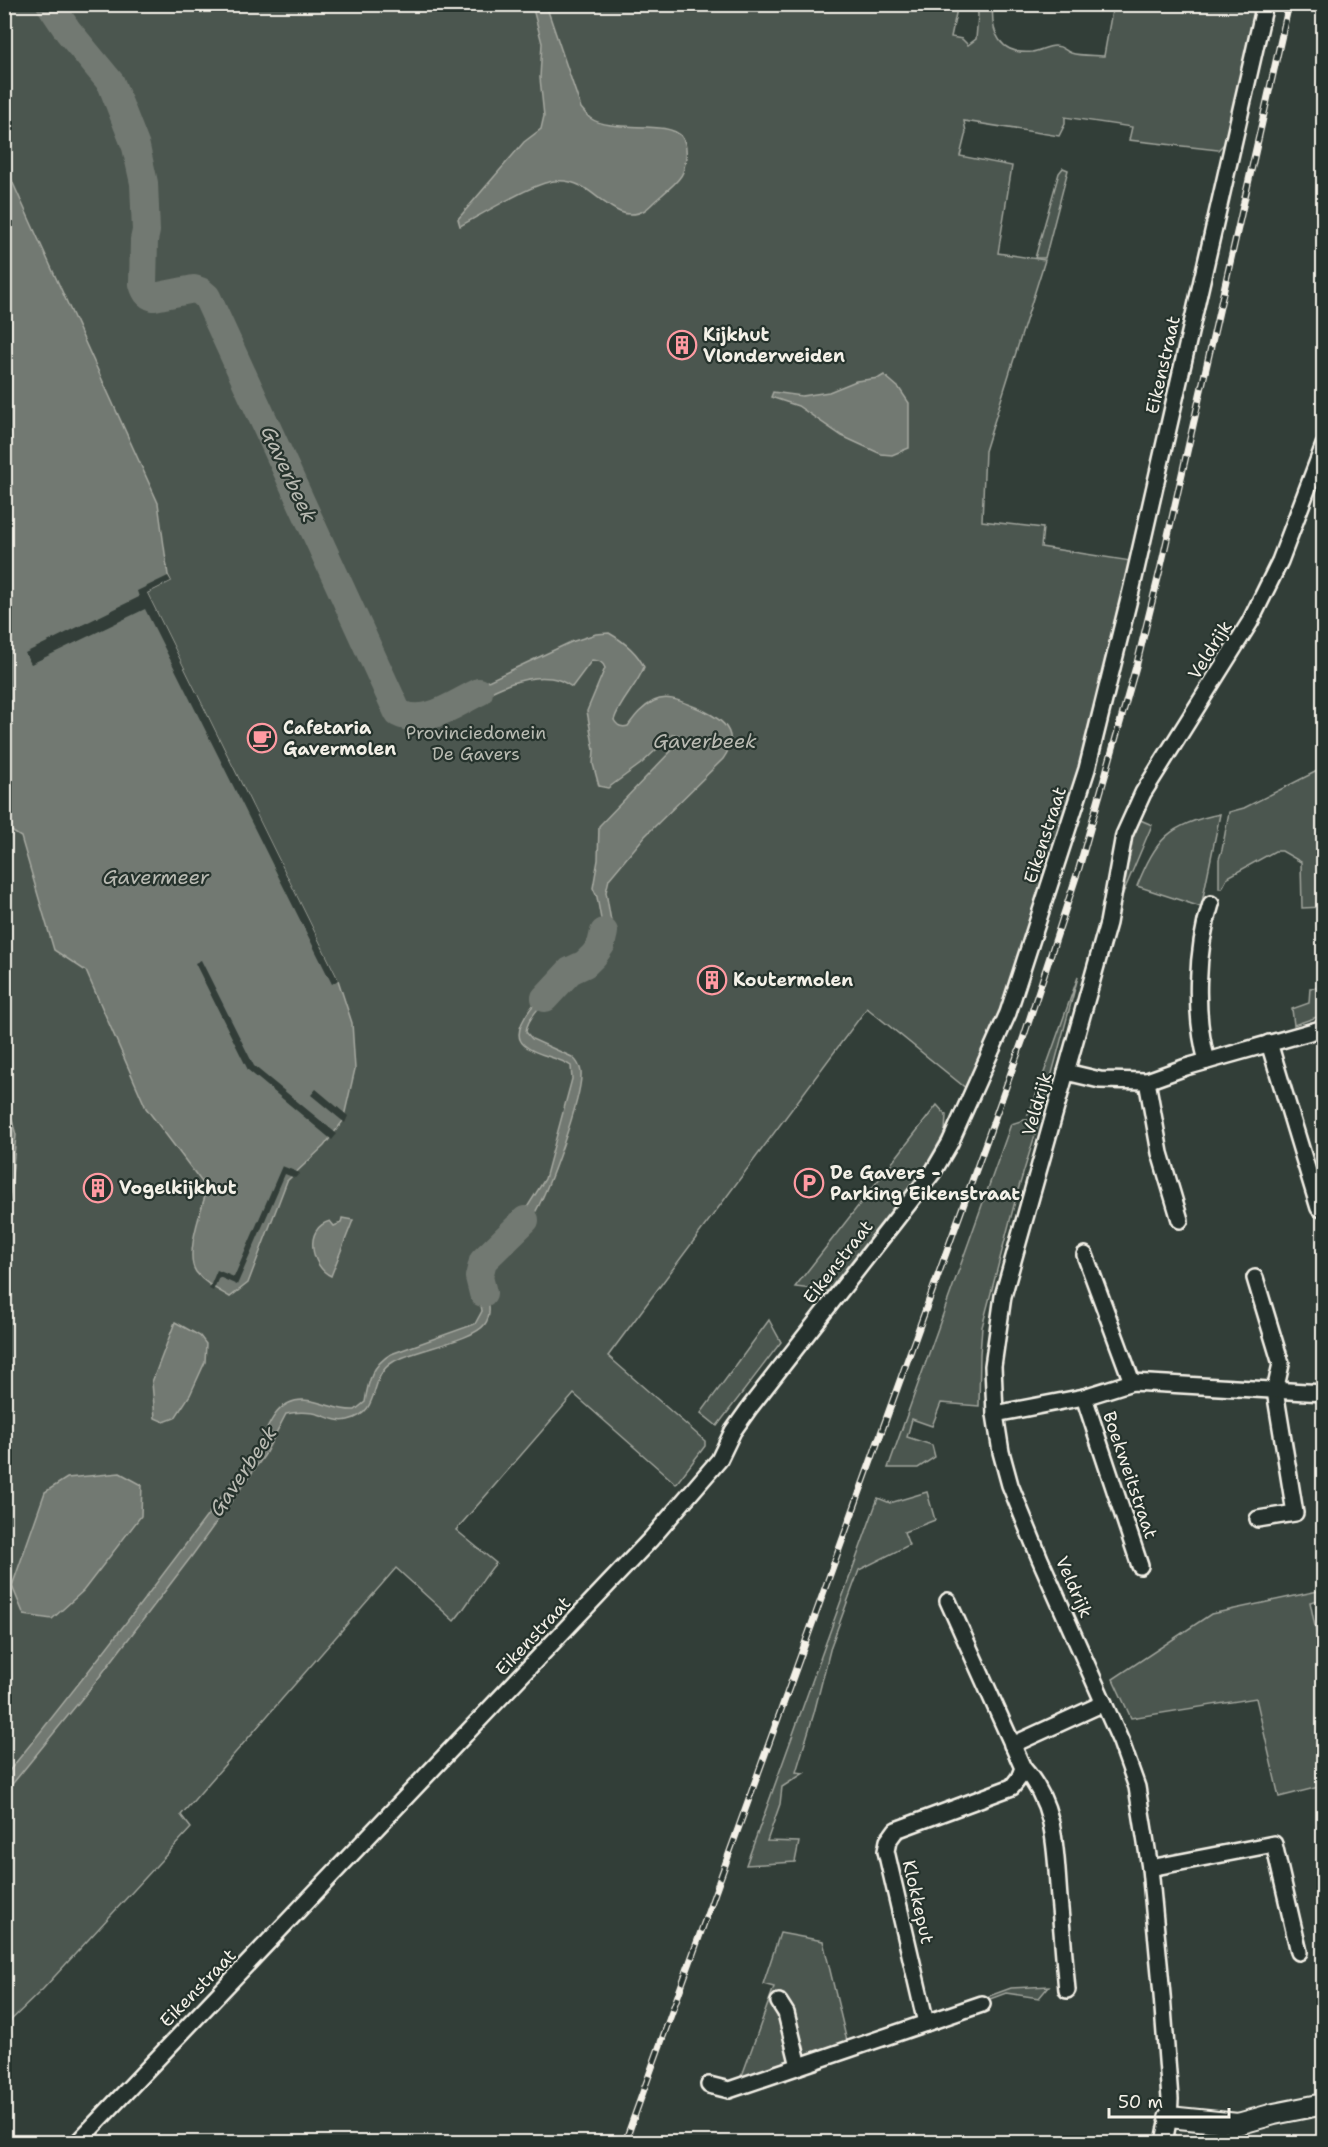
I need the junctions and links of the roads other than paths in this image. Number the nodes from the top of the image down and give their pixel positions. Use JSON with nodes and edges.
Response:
{"nodes":[{"id":1,"x":1265,"y":4,"type":"edge"},
{"id":2,"x":1323,"y":445,"type":"edge"},
{"id":3,"x":1211,"y":904,"type":"dead end"},
{"id":4,"x":1323,"y":1028,"type":"edge"},
{"id":5,"x":1269,"y":1043,"type":"junction"},
{"id":6,"x":1207,"y":1061,"type":"junction"},
{"id":7,"x":1066,"y":1072,"type":"junction"},
{"id":8,"x":1147,"y":1082,"type":"junction"},
{"id":9,"x":1319,"y":1208,"type":"dead end"},
{"id":10,"x":1180,"y":1220,"type":"dead end"},
{"id":11,"x":1085,"y":1255,"type":"dead end"},
{"id":12,"x":1255,"y":1278,"type":"dead end"},
{"id":13,"x":1132,"y":1382,"type":"junction"},
{"id":14,"x":1275,"y":1391,"type":"junction"},
{"id":15,"x":1323,"y":1393,"type":"edge"},
{"id":16,"x":1084,"y":1397,"type":"junction"},
{"id":17,"x":995,"y":1414,"type":"junction"},
{"id":18,"x":1258,"y":1519,"type":"dead end"},
{"id":19,"x":1140,"y":1566,"type":"dead end"},
{"id":20,"x":948,"y":1601,"type":"dead end"},
{"id":21,"x":1104,"y":1703,"type":"junction"},
{"id":22,"x":1012,"y":1745,"type":"junction"},
{"id":23,"x":1023,"y":1768,"type":"junction"},
{"id":24,"x":1150,"y":1868,"type":"junction"},
{"id":25,"x":1299,"y":1952,"type":"dead end"},
{"id":26,"x":1067,"y":1990,"type":"dead end"},
{"id":27,"x":779,"y":2002,"type":"dead end"},
{"id":28,"x":982,"y":2004,"type":"dead end"},
{"id":29,"x":926,"y":2023,"type":"junction"},
{"id":30,"x":799,"y":2066,"type":"junction"},
{"id":31,"x":709,"y":2085,"type":"dead end"},
{"id":32,"x":1323,"y":2104,"type":"edge"},
{"id":33,"x":1169,"y":2117,"type":"junction"},
{"id":34,"x":78,"y":2142,"type":"edge"},
{"id":35,"x":1164,"y":2142,"type":"edge"}],
"edges":[{"from":1,"to":34,"type":"street","name":"Eikenstraat"},
{"from":2,"to":7,"type":"street","name":"Veldrijk"},
{"from":3,"to":6,"type":"street"},
{"from":4,"to":5,"type":"street"},
{"from":5,"to":6,"type":"street"},
{"from":5,"to":9,"type":"street"},
{"from":6,"to":8,"type":"street"},
{"from":7,"to":8,"type":"street"},
{"from":7,"to":17,"type":"street","name":"Veldrijk"},
{"from":8,"to":10,"type":"street"},
{"from":11,"to":13,"type":"street"},
{"from":12,"to":14,"type":"street"},
{"from":13,"to":14,"type":"street","name":"Boekweitstraat"},
{"from":13,"to":16,"type":"street","name":"Boekweitstraat"},
{"from":14,"to":15,"type":"street","name":"Boekweitstraat"},
{"from":14,"to":18,"type":"street"},
{"from":16,"to":17,"type":"street","name":"Boekweitstraat"},
{"from":16,"to":19,"type":"street","name":"Boekweitstraat"},
{"from":17,"to":21,"type":"street","name":"Veldrijk"},
{"from":20,"to":22,"type":"street"},
{"from":21,"to":22,"type":"street"},
{"from":21,"to":24,"type":"street","name":"Veldrijk"},
{"from":22,"to":23,"type":"street"},
{"from":23,"to":26,"type":"street"},
{"from":23,"to":29,"type":"street","name":"Klokkeput"},
{"from":24,"to":25,"type":"street"},
{"from":24,"to":33,"type":"street","name":"Veldrijk"},
{"from":27,"to":30,"type":"street"},
{"from":28,"to":29,"type":"street"},
{"from":29,"to":30,"type":"street"},
{"from":30,"to":31,"type":"street"},
{"from":32,"to":33,"type":"street"},
{"from":33,"to":35,"type":"street","name":"Veldrijk"}]}
